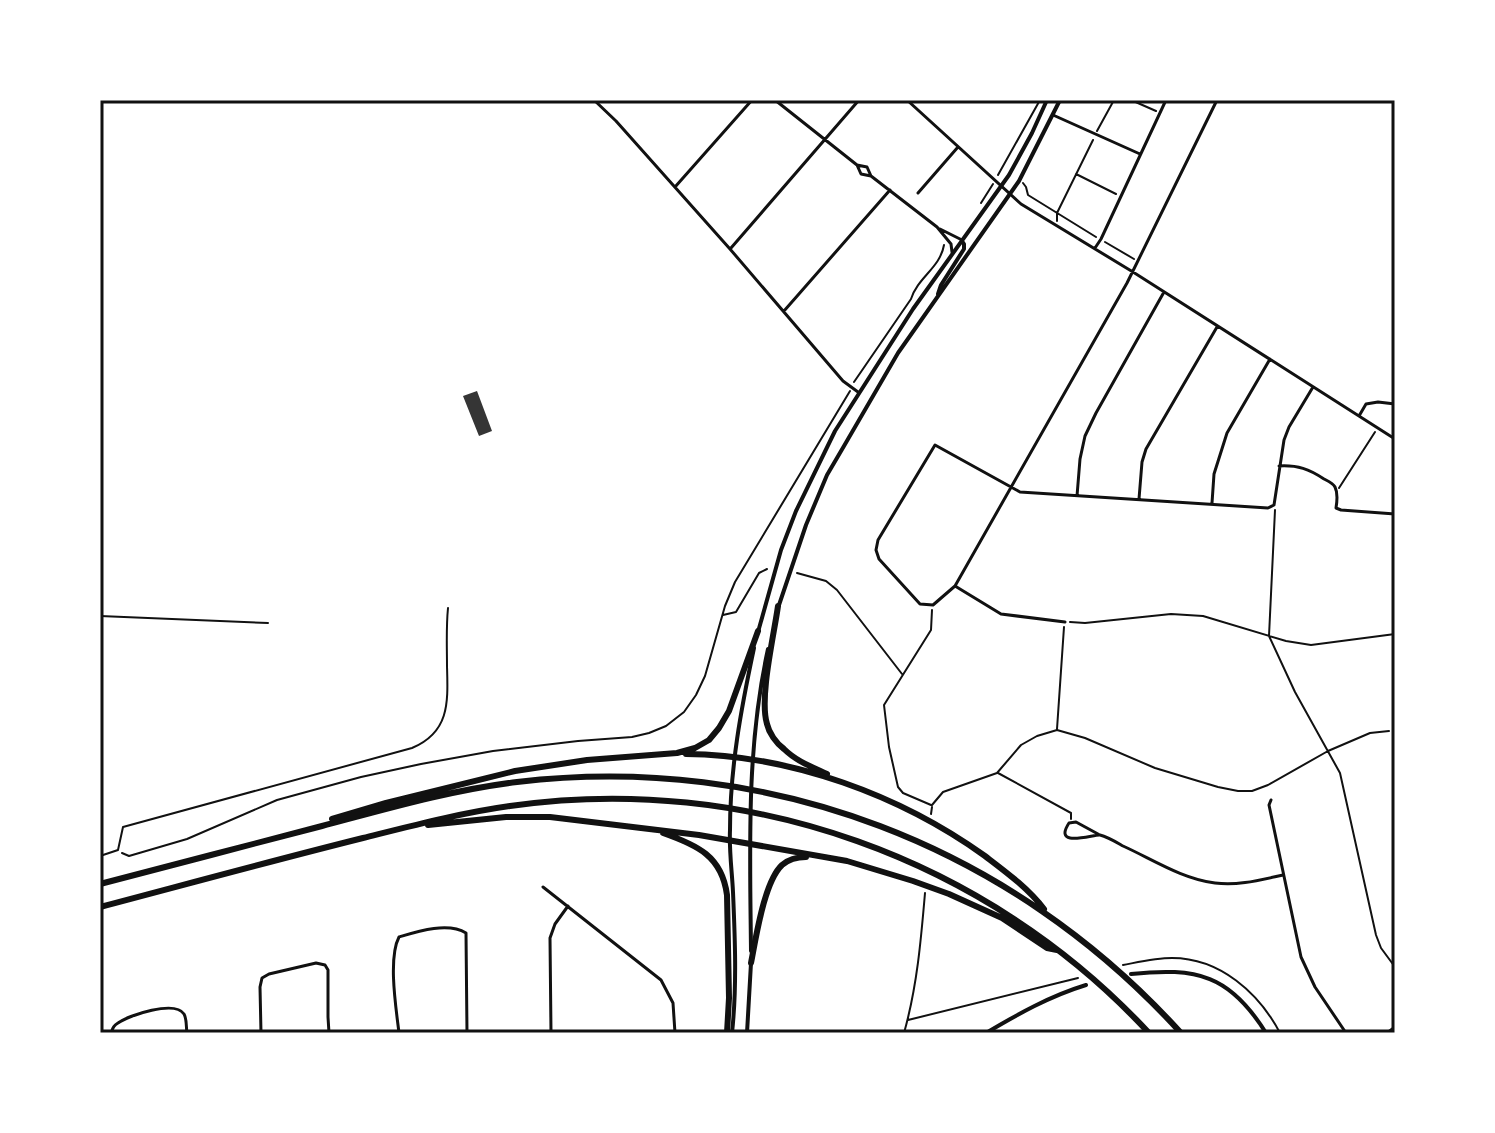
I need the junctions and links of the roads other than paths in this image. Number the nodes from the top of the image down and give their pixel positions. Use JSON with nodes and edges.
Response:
{"nodes":[{"id":1,"x":594,"y":100,"type":"edge"},
{"id":2,"x":752,"y":100,"type":"edge"},
{"id":3,"x":775,"y":100,"type":"edge"},
{"id":4,"x":859,"y":100,"type":"edge"},
{"id":5,"x":907,"y":100,"type":"edge"},
{"id":6,"x":1047,"y":100,"type":"edge"},
{"id":7,"x":1060,"y":100,"type":"edge"},
{"id":8,"x":1166,"y":100,"type":"edge"},
{"id":9,"x":1217,"y":100,"type":"edge"},
{"id":10,"x":1053,"y":115,"type":"junction"},
{"id":11,"x":825,"y":139,"type":"junction"},
{"id":12,"x":958,"y":147,"type":"junction"},
{"id":13,"x":1140,"y":154,"type":"junction"},
{"id":14,"x":857,"y":165,"type":"junction"},
{"id":15,"x":871,"y":176,"type":"junction"},
{"id":16,"x":675,"y":187,"type":"junction"},
{"id":17,"x":1001,"y":187,"type":"junction"},
{"id":18,"x":890,"y":190,"type":"junction"},
{"id":19,"x":918,"y":193,"type":"dead end"},
{"id":20,"x":1011,"y":195,"type":"junction"},
{"id":21,"x":937,"y":227,"type":"junction"},
{"id":22,"x":962,"y":241,"type":"junction"},
{"id":23,"x":730,"y":249,"type":"junction"},
{"id":24,"x":1094,"y":249,"type":"junction"},
{"id":25,"x":949,"y":259,"type":"junction"},
{"id":26,"x":1133,"y":272,"type":"junction"},
{"id":27,"x":1164,"y":292,"type":"junction"},
{"id":28,"x":935,"y":300,"type":"junction"},
{"id":29,"x":783,"y":312,"type":"junction"},
{"id":30,"x":1217,"y":327,"type":"junction"},
{"id":31,"x":1270,"y":359,"type":"junction"},
{"id":32,"x":1313,"y":387,"type":"junction"},
{"id":33,"x":858,"y":392,"type":"junction"},
{"id":34,"x":1395,"y":404,"type":"edge"},
{"id":35,"x":1359,"y":416,"type":"junction"},
{"id":36,"x":1395,"y":439,"type":"edge"},
{"id":37,"x":1279,"y":466,"type":"junction"},
{"id":38,"x":1011,"y":487,"type":"junction"},
{"id":39,"x":1077,"y":497,"type":"junction"},
{"id":40,"x":1139,"y":500,"type":"junction"},
{"id":41,"x":1212,"y":503,"type":"junction"},
{"id":42,"x":1395,"y":514,"type":"edge"},
{"id":43,"x":955,"y":586,"type":"junction"},
{"id":44,"x":778,"y":606,"type":"junction"},
{"id":45,"x":448,"y":608,"type":"dead end"},
{"id":46,"x":1065,"y":622,"type":"road end"},
{"id":47,"x":758,"y":631,"type":"junction"},
{"id":48,"x":659,"y":754,"type":"junction"},
{"id":49,"x":734,"y":757,"type":"junction"},
{"id":50,"x":752,"y":761,"type":"junction"},
{"id":51,"x":841,"y":781,"type":"junction"},
{"id":52,"x":1271,"y":800,"type":"dead end"},
{"id":53,"x":648,"y":828,"type":"junction"},
{"id":54,"x":394,"y":830,"type":"junction"},
{"id":55,"x":297,"y":832,"type":"junction"},
{"id":56,"x":1098,"y":834,"type":"junction"},
{"id":57,"x":730,"y":841,"type":"junction"},
{"id":58,"x":749,"y":844,"type":"junction"},
{"id":59,"x":100,"y":856,"type":"edge"},
{"id":60,"x":826,"y":857,"type":"junction"},
{"id":61,"x":1283,"y":875,"type":"junction"},
{"id":62,"x":100,"y":884,"type":"edge"},
{"id":63,"x":543,"y":887,"type":"dead end"},
{"id":64,"x":568,"y":906,"type":"junction"},
{"id":65,"x":100,"y":907,"type":"edge"},
{"id":66,"x":1049,"y":915,"type":"junction"},
{"id":67,"x":1061,"y":951,"type":"junction"},
{"id":68,"x":751,"y":963,"type":"junction"},
{"id":69,"x":1131,"y":974,"type":"dead end"},
{"id":70,"x":1086,"y":985,"type":"dead end"},
{"id":71,"x":1395,"y":1027,"type":"edge"},
{"id":72,"x":111,"y":1033,"type":"edge"},
{"id":73,"x":187,"y":1033,"type":"edge"},
{"id":74,"x":261,"y":1033,"type":"edge"},
{"id":75,"x":329,"y":1033,"type":"edge"},
{"id":76,"x":399,"y":1033,"type":"edge"},
{"id":77,"x":467,"y":1033,"type":"edge"},
{"id":78,"x":551,"y":1033,"type":"edge"},
{"id":79,"x":675,"y":1033,"type":"edge"},
{"id":80,"x":729,"y":1033,"type":"edge"},
{"id":81,"x":747,"y":1033,"type":"edge"},
{"id":82,"x":986,"y":1033,"type":"edge"},
{"id":83,"x":1149,"y":1033,"type":"edge"},
{"id":84,"x":1181,"y":1033,"type":"edge"},
{"id":85,"x":1266,"y":1033,"type":"edge"},
{"id":86,"x":1346,"y":1033,"type":"edge"},
{"id":87,"x":1387,"y":1033,"type":"edge"}],
"edges":[{"from":1,"to":16,"type":"street"},
{"from":2,"to":16,"type":"street"},
{"from":3,"to":11,"type":"street"},
{"from":4,"to":11,"type":"street"},
{"from":5,"to":12,"type":"street"},
{"from":6,"to":17,"type":"main road"},
{"from":7,"to":10,"type":"main road"},
{"from":8,"to":13,"type":"street"},
{"from":9,"to":26,"type":"street"},
{"from":10,"to":13,"type":"street"},
{"from":10,"to":20,"type":"main road"},
{"from":11,"to":14,"type":"street"},
{"from":11,"to":23,"type":"street"},
{"from":12,"to":17,"type":"street"},
{"from":12,"to":19,"type":"street"},
{"from":13,"to":24,"type":"street"},
{"from":14,"to":15,"type":"street"},
{"from":14,"to":15,"type":"street"},
{"from":15,"to":18,"type":"street"},
{"from":16,"to":23,"type":"street"},
{"from":17,"to":20,"type":"street"},
{"from":17,"to":22,"type":"main road"},
{"from":18,"to":21,"type":"street"},
{"from":18,"to":29,"type":"street"},
{"from":20,"to":24,"type":"street"},
{"from":20,"to":28,"type":"main road"},
{"from":21,"to":22,"type":"street"},
{"from":21,"to":25,"type":"street"},
{"from":22,"to":25,"type":"main road"},
{"from":22,"to":28,"type":"main road"},
{"from":23,"to":29,"type":"street"},
{"from":24,"to":26,"type":"street"},
{"from":25,"to":33,"type":"main road"},
{"from":26,"to":27,"type":"street"},
{"from":26,"to":38,"type":"street"},
{"from":27,"to":30,"type":"street"},
{"from":27,"to":39,"type":"street"},
{"from":28,"to":44,"type":"main road"},
{"from":29,"to":33,"type":"street"},
{"from":30,"to":31,"type":"street"},
{"from":30,"to":40,"type":"street"},
{"from":31,"to":32,"type":"street"},
{"from":31,"to":41,"type":"street"},
{"from":32,"to":35,"type":"street"},
{"from":32,"to":37,"type":"street"},
{"from":33,"to":47,"type":"main road"},
{"from":34,"to":35,"type":"street"},
{"from":35,"to":36,"type":"street"},
{"from":37,"to":41,"type":"street"},
{"from":37,"to":42,"type":"street"},
{"from":38,"to":39,"type":"street"},
{"from":38,"to":43,"type":"street"},
{"from":38,"to":43,"type":"street"},
{"from":39,"to":40,"type":"street"},
{"from":40,"to":41,"type":"street"},
{"from":43,"to":46,"type":"street"},
{"from":44,"to":50,"type":"main road"},
{"from":44,"to":51,"type":"highway"},
{"from":45,"to":59,"type":"lane"},
{"from":47,"to":48,"type":"highway"},
{"from":47,"to":49,"type":"main road"},
{"from":48,"to":49,"type":"highway"},
{"from":48,"to":55,"type":"highway"},
{"from":49,"to":50,"type":"highway"},
{"from":49,"to":57,"type":"main road"},
{"from":50,"to":51,"type":"highway"},
{"from":50,"to":58,"type":"main road"},
{"from":51,"to":66,"type":"highway"},
{"from":52,"to":61,"type":"street"},
{"from":53,"to":54,"type":"highway"},
{"from":53,"to":57,"type":"highway"},
{"from":53,"to":80,"type":"highway"},
{"from":54,"to":65,"type":"highway"},
{"from":54,"to":67,"type":"highway"},
{"from":55,"to":62,"type":"highway"},
{"from":55,"to":66,"type":"highway"},
{"from":56,"to":56,"type":"street"},
{"from":56,"to":61,"type":"street"},
{"from":57,"to":58,"type":"highway"},
{"from":57,"to":80,"type":"main road"},
{"from":58,"to":60,"type":"highway"},
{"from":58,"to":68,"type":"main road"},
{"from":60,"to":67,"type":"highway"},
{"from":60,"to":68,"type":"highway"},
{"from":61,"to":86,"type":"street"},
{"from":63,"to":64,"type":"street"},
{"from":64,"to":78,"type":"street"},
{"from":64,"to":79,"type":"street"},
{"from":66,"to":84,"type":"highway"},
{"from":67,"to":83,"type":"highway"},
{"from":68,"to":81,"type":"main road"},
{"from":69,"to":85,"type":"main road"},
{"from":70,"to":82,"type":"main road"},
{"from":71,"to":87,"type":"street"},
{"from":72,"to":73,"type":"street"},
{"from":74,"to":75,"type":"street"},
{"from":76,"to":77,"type":"street"}]}
